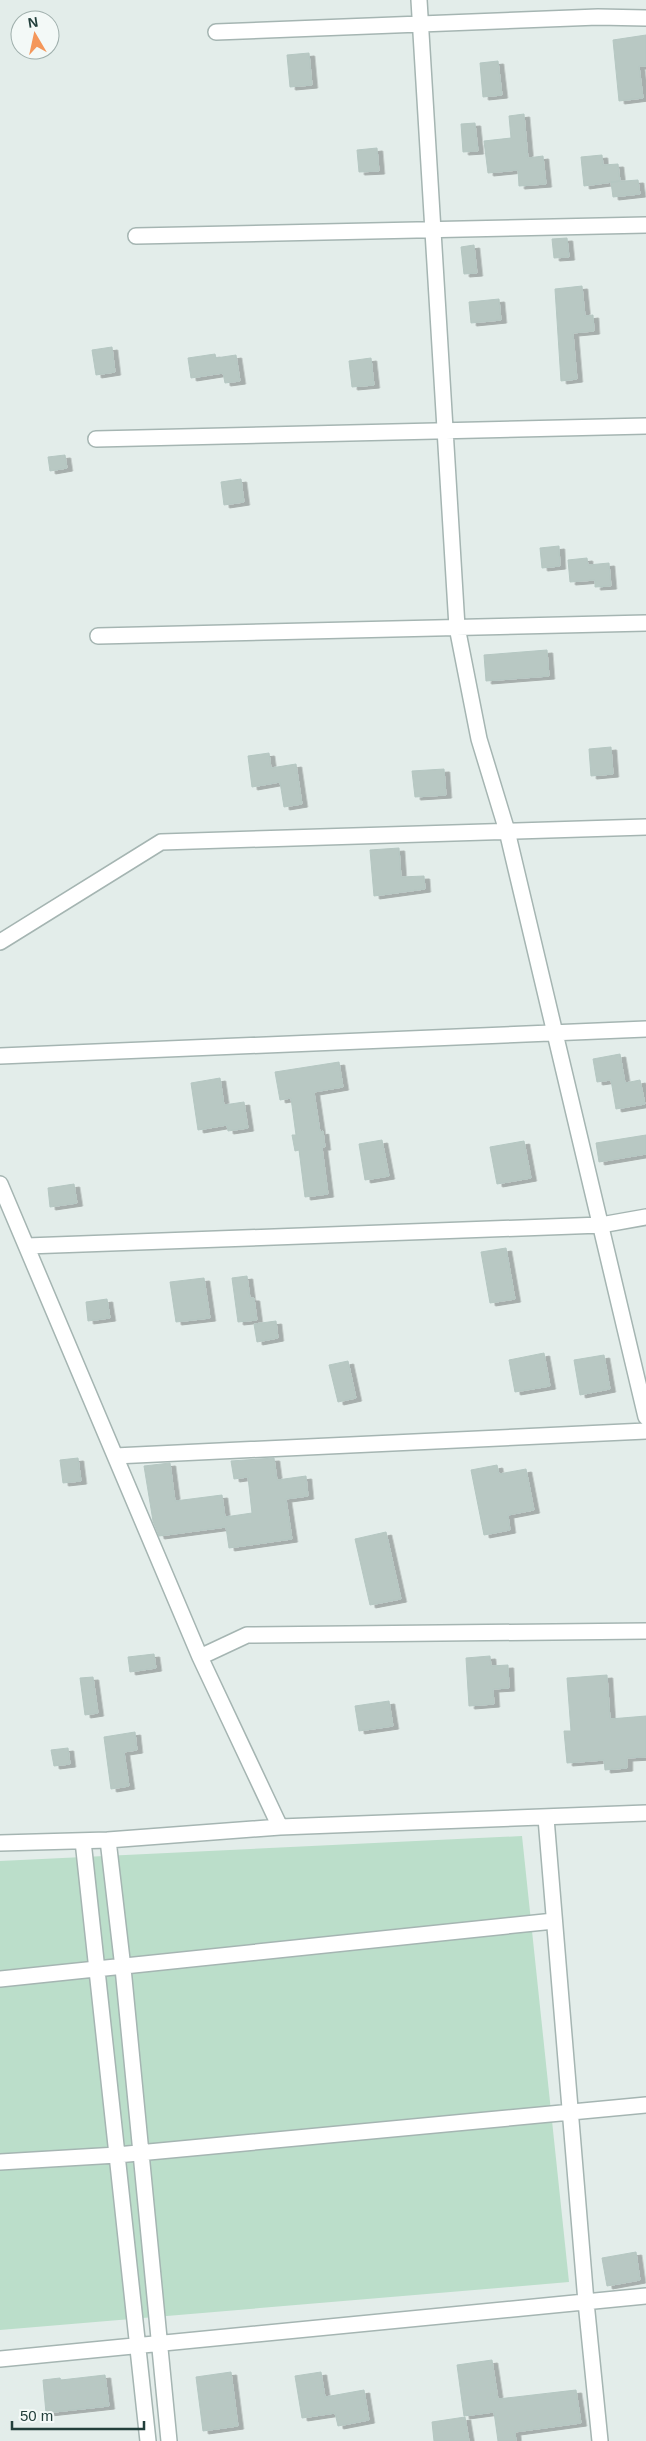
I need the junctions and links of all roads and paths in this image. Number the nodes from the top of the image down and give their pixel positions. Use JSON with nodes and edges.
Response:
{"nodes":[{"id":1,"x":419,"y":0,"type":"edge"},
{"id":2,"x":646,"y":18,"type":"edge"},
{"id":3,"x":420,"y":24,"type":"junction"},
{"id":4,"x":216,"y":32,"type":"dead end"},
{"id":5,"x":646,"y":225,"type":"edge"},
{"id":6,"x":433,"y":231,"type":"junction"},
{"id":7,"x":136,"y":236,"type":"dead end"},
{"id":8,"x":646,"y":426,"type":"edge"},
{"id":9,"x":445,"y":431,"type":"junction"},
{"id":10,"x":96,"y":439,"type":"dead end"},
{"id":11,"x":646,"y":623,"type":"edge"},
{"id":12,"x":458,"y":627,"type":"junction"},
{"id":13,"x":98,"y":636,"type":"dead end"},
{"id":14,"x":646,"y":827,"type":"edge"},
{"id":15,"x":507,"y":831,"type":"junction"},
{"id":16,"x":0,"y":942,"type":"edge"},
{"id":17,"x":646,"y":1029,"type":"edge"},
{"id":18,"x":555,"y":1031,"type":"junction"},
{"id":19,"x":0,"y":1056,"type":"edge"},
{"id":20,"x":0,"y":1184,"type":"edge"},
{"id":21,"x":646,"y":1217,"type":"edge"},
{"id":22,"x":601,"y":1225,"type":"junction"},
{"id":23,"x":27,"y":1246,"type":"junction"},
{"id":24,"x":646,"y":1417,"type":"edge"},
{"id":25,"x":646,"y":1431,"type":"edge"},
{"id":26,"x":115,"y":1456,"type":"junction"},
{"id":27,"x":646,"y":1631,"type":"edge"},
{"id":28,"x":200,"y":1657,"type":"junction"},
{"id":29,"x":646,"y":1812,"type":"edge"},
{"id":30,"x":546,"y":1818,"type":"junction"},
{"id":31,"x":280,"y":1827,"type":"junction"},
{"id":32,"x":108,"y":1840,"type":"junction"},
{"id":33,"x":83,"y":1841,"type":"junction"},
{"id":34,"x":0,"y":1843,"type":"edge"},
{"id":35,"x":554,"y":1921,"type":"junction"},
{"id":36,"x":123,"y":1968,"type":"junction"},
{"id":37,"x":96,"y":1970,"type":"junction"},
{"id":38,"x":0,"y":1980,"type":"edge"},
{"id":39,"x":646,"y":2105,"type":"edge"},
{"id":40,"x":571,"y":2113,"type":"junction"},
{"id":41,"x":140,"y":2153,"type":"junction"},
{"id":42,"x":117,"y":2155,"type":"junction"},
{"id":43,"x":0,"y":2162,"type":"edge"},
{"id":44,"x":646,"y":2296,"type":"edge"},
{"id":45,"x":586,"y":2302,"type":"junction"},
{"id":46,"x":159,"y":2344,"type":"junction"},
{"id":47,"x":138,"y":2346,"type":"junction"},
{"id":48,"x":0,"y":2359,"type":"edge"},
{"id":49,"x":148,"y":2441,"type":"edge"},
{"id":50,"x":169,"y":2441,"type":"edge"},
{"id":51,"x":600,"y":2441,"type":"edge"}],
"edges":[{"from":1,"to":3,"type":"street"},
{"from":2,"to":3,"type":"street"},
{"from":3,"to":4,"type":"street"},
{"from":3,"to":6,"type":"street"},
{"from":5,"to":6,"type":"street"},
{"from":6,"to":7,"type":"street"},
{"from":6,"to":9,"type":"street"},
{"from":8,"to":9,"type":"street"},
{"from":9,"to":10,"type":"street"},
{"from":9,"to":12,"type":"street"},
{"from":11,"to":12,"type":"street"},
{"from":12,"to":13,"type":"street"},
{"from":12,"to":15,"type":"street"},
{"from":14,"to":15,"type":"street"},
{"from":15,"to":16,"type":"street"},
{"from":15,"to":18,"type":"street"},
{"from":17,"to":18,"type":"street"},
{"from":18,"to":19,"type":"street"},
{"from":18,"to":22,"type":"street"},
{"from":20,"to":23,"type":"street"},
{"from":21,"to":22,"type":"street"},
{"from":22,"to":23,"type":"street"},
{"from":22,"to":24,"type":"street"},
{"from":23,"to":26,"type":"street"},
{"from":25,"to":26,"type":"street"},
{"from":26,"to":28,"type":"street"},
{"from":27,"to":28,"type":"street"},
{"from":28,"to":31,"type":"street"},
{"from":29,"to":30,"type":"street"},
{"from":30,"to":31,"type":"street"},
{"from":30,"to":35,"type":"street"},
{"from":31,"to":32,"type":"street"},
{"from":32,"to":33,"type":"street"},
{"from":32,"to":36,"type":"street"},
{"from":33,"to":34,"type":"street"},
{"from":33,"to":37,"type":"street"},
{"from":35,"to":36,"type":"street"},
{"from":35,"to":40,"type":"street"},
{"from":36,"to":37,"type":"street"},
{"from":36,"to":41,"type":"street"},
{"from":37,"to":38,"type":"street"},
{"from":37,"to":42,"type":"street"},
{"from":39,"to":40,"type":"street"},
{"from":40,"to":41,"type":"street"},
{"from":40,"to":45,"type":"street"},
{"from":41,"to":42,"type":"street"},
{"from":41,"to":46,"type":"street"},
{"from":42,"to":43,"type":"street"},
{"from":42,"to":47,"type":"street"},
{"from":44,"to":45,"type":"street"},
{"from":45,"to":46,"type":"street"},
{"from":45,"to":51,"type":"street"},
{"from":46,"to":47,"type":"street"},
{"from":46,"to":50,"type":"street"},
{"from":47,"to":48,"type":"street"},
{"from":47,"to":49,"type":"street"}]}
